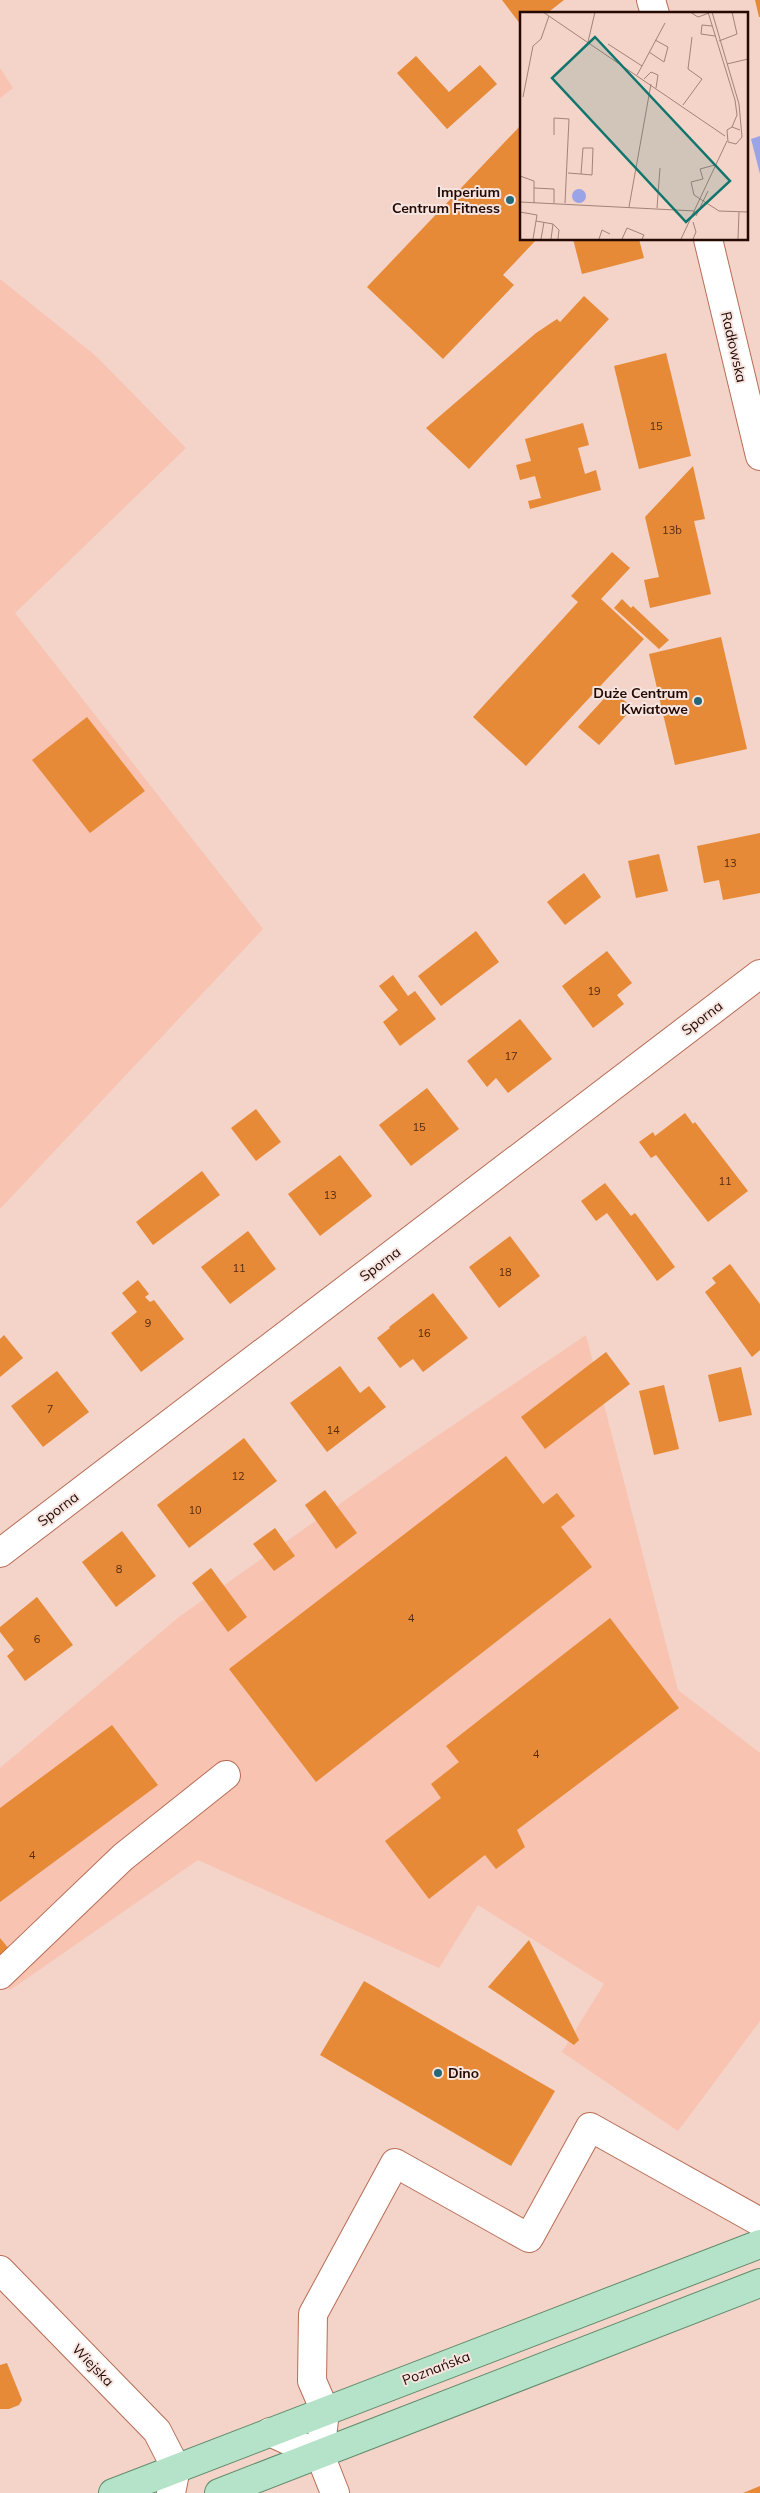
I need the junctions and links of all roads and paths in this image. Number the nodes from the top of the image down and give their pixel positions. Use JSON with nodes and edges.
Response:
{"nodes":[{"id":1,"x":708,"y":240,"type":"edge"},
{"id":2,"x":760,"y":456,"type":"edge"},
{"id":3,"x":760,"y":974,"type":"edge"},
{"id":4,"x":0,"y":1553,"type":"edge"},
{"id":5,"x":226,"y":1775,"type":"dead end"},
{"id":6,"x":0,"y":1976,"type":"edge"},
{"id":7,"x":760,"y":2222,"type":"edge"},
{"id":8,"x":760,"y":2244,"type":"edge"},
{"id":9,"x":0,"y":2270,"type":"edge"},
{"id":10,"x":760,"y":2283,"type":"edge"},
{"id":11,"x":325,"y":2411,"type":"junction"},
{"id":12,"x":270,"y":2432,"type":"junction"},
{"id":13,"x":320,"y":2454,"type":"junction"},
{"id":14,"x":173,"y":2480,"type":"edge"},
{"id":15,"x":113,"y":2493,"type":"edge"},
{"id":16,"x":219,"y":2493,"type":"edge"},
{"id":17,"x":335,"y":2493,"type":"edge"}],
"edges":[{"from":1,"to":2,"type":"street","name":"Radłowska"},
{"from":3,"to":4,"type":"street","name":"Sporna"},
{"from":5,"to":6,"type":"street"},
{"from":7,"to":11,"type":"street"},
{"from":8,"to":11,"type":"main road","name":"Poznańska"},
{"from":9,"to":14,"type":"street","name":"Wiejska"},
{"from":10,"to":13,"type":"main road"},
{"from":11,"to":12,"type":"main road","name":"Poznańska"},
{"from":11,"to":13,"type":"street"},
{"from":12,"to":13,"type":"street"},
{"from":12,"to":14,"type":"main road","name":"Poznańska"},
{"from":13,"to":16,"type":"main road"},
{"from":13,"to":17,"type":"street"},
{"from":14,"to":15,"type":"main road","name":"Poznańska"}]}
